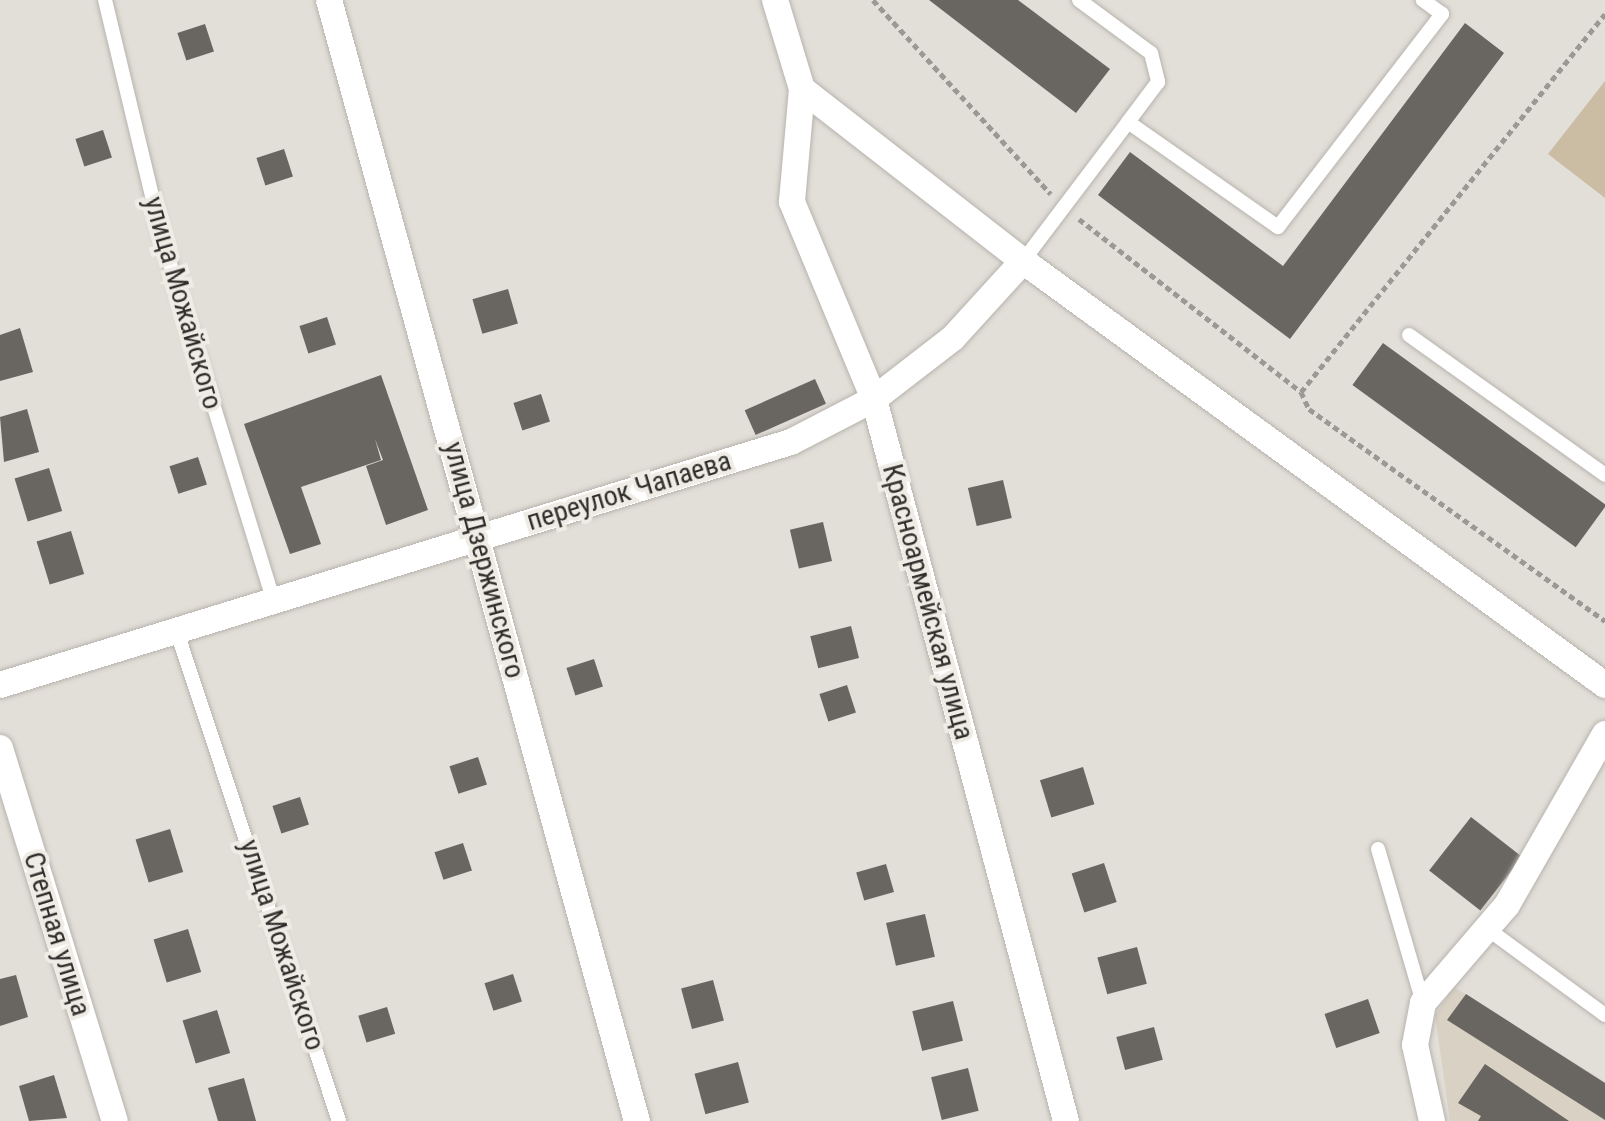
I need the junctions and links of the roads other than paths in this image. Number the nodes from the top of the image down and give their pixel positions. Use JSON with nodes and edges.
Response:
{"nodes":[{"id":1,"x":105,"y":0,"type":"edge"},
{"id":2,"x":329,"y":0,"type":"edge"},
{"id":3,"x":775,"y":0,"type":"edge"},
{"id":4,"x":1079,"y":0,"type":"edge"},
{"id":5,"x":1423,"y":0,"type":"edge"},
{"id":6,"x":802,"y":89,"type":"junction"},
{"id":7,"x":1128,"y":122,"type":"junction"},
{"id":8,"x":1023,"y":261,"type":"junction"},
{"id":9,"x":1409,"y":335,"type":"dead end"},
{"id":10,"x":874,"y":399,"type":"junction"},
{"id":11,"x":1605,"y":475,"type":"edge"},
{"id":12,"x":479,"y":537,"type":"junction"},
{"id":13,"x":274,"y":602,"type":"junction"},
{"id":14,"x":177,"y":632,"type":"junction"},
{"id":15,"x":1604,"y":682,"type":"edge"},
{"id":16,"x":0,"y":685,"type":"edge"},
{"id":17,"x":1605,"y":734,"type":"edge"},
{"id":18,"x":0,"y":748,"type":"edge"},
{"id":19,"x":1378,"y":849,"type":"dead end"},
{"id":20,"x":1489,"y":930,"type":"junction"},
{"id":21,"x":1423,"y":1003,"type":"junction"},
{"id":22,"x":1605,"y":1015,"type":"edge"},
{"id":23,"x":115,"y":1121,"type":"edge"},
{"id":24,"x":339,"y":1121,"type":"edge"},
{"id":25,"x":637,"y":1121,"type":"edge"},
{"id":26,"x":1066,"y":1121,"type":"edge"},
{"id":27,"x":1432,"y":1121,"type":"edge"}],
"edges":[{"from":1,"to":13,"type":"lane","name":"улица Можайского"},
{"from":2,"to":12,"type":"street","name":"улица Дзержинского"},
{"from":3,"to":6,"type":"street"},
{"from":4,"to":7,"type":"lane"},
{"from":5,"to":7,"type":"lane"},
{"from":6,"to":8,"type":"street"},
{"from":6,"to":10,"type":"street","name":"Красноармейская улица"},
{"from":7,"to":8,"type":"lane"},
{"from":8,"to":10,"type":"street","name":"переулок Чапаева"},
{"from":8,"to":15,"type":"street"},
{"from":9,"to":11,"type":"lane"},
{"from":10,"to":12,"type":"street","name":"переулок Чапаева"},
{"from":10,"to":26,"type":"street","name":"Красноармейская улица"},
{"from":12,"to":13,"type":"street","name":"переулок Чапаева"},
{"from":12,"to":25,"type":"street","name":"улица Дзержинского"},
{"from":13,"to":14,"type":"street","name":"переулок Чапаева"},
{"from":14,"to":16,"type":"street","name":"переулок Чапаева"},
{"from":14,"to":24,"type":"lane","name":"улица Можайского"},
{"from":17,"to":20,"type":"street"},
{"from":18,"to":23,"type":"street","name":"Степная улица"},
{"from":19,"to":21,"type":"lane"},
{"from":20,"to":21,"type":"street"},
{"from":20,"to":22,"type":"lane"},
{"from":21,"to":27,"type":"street"}]}
